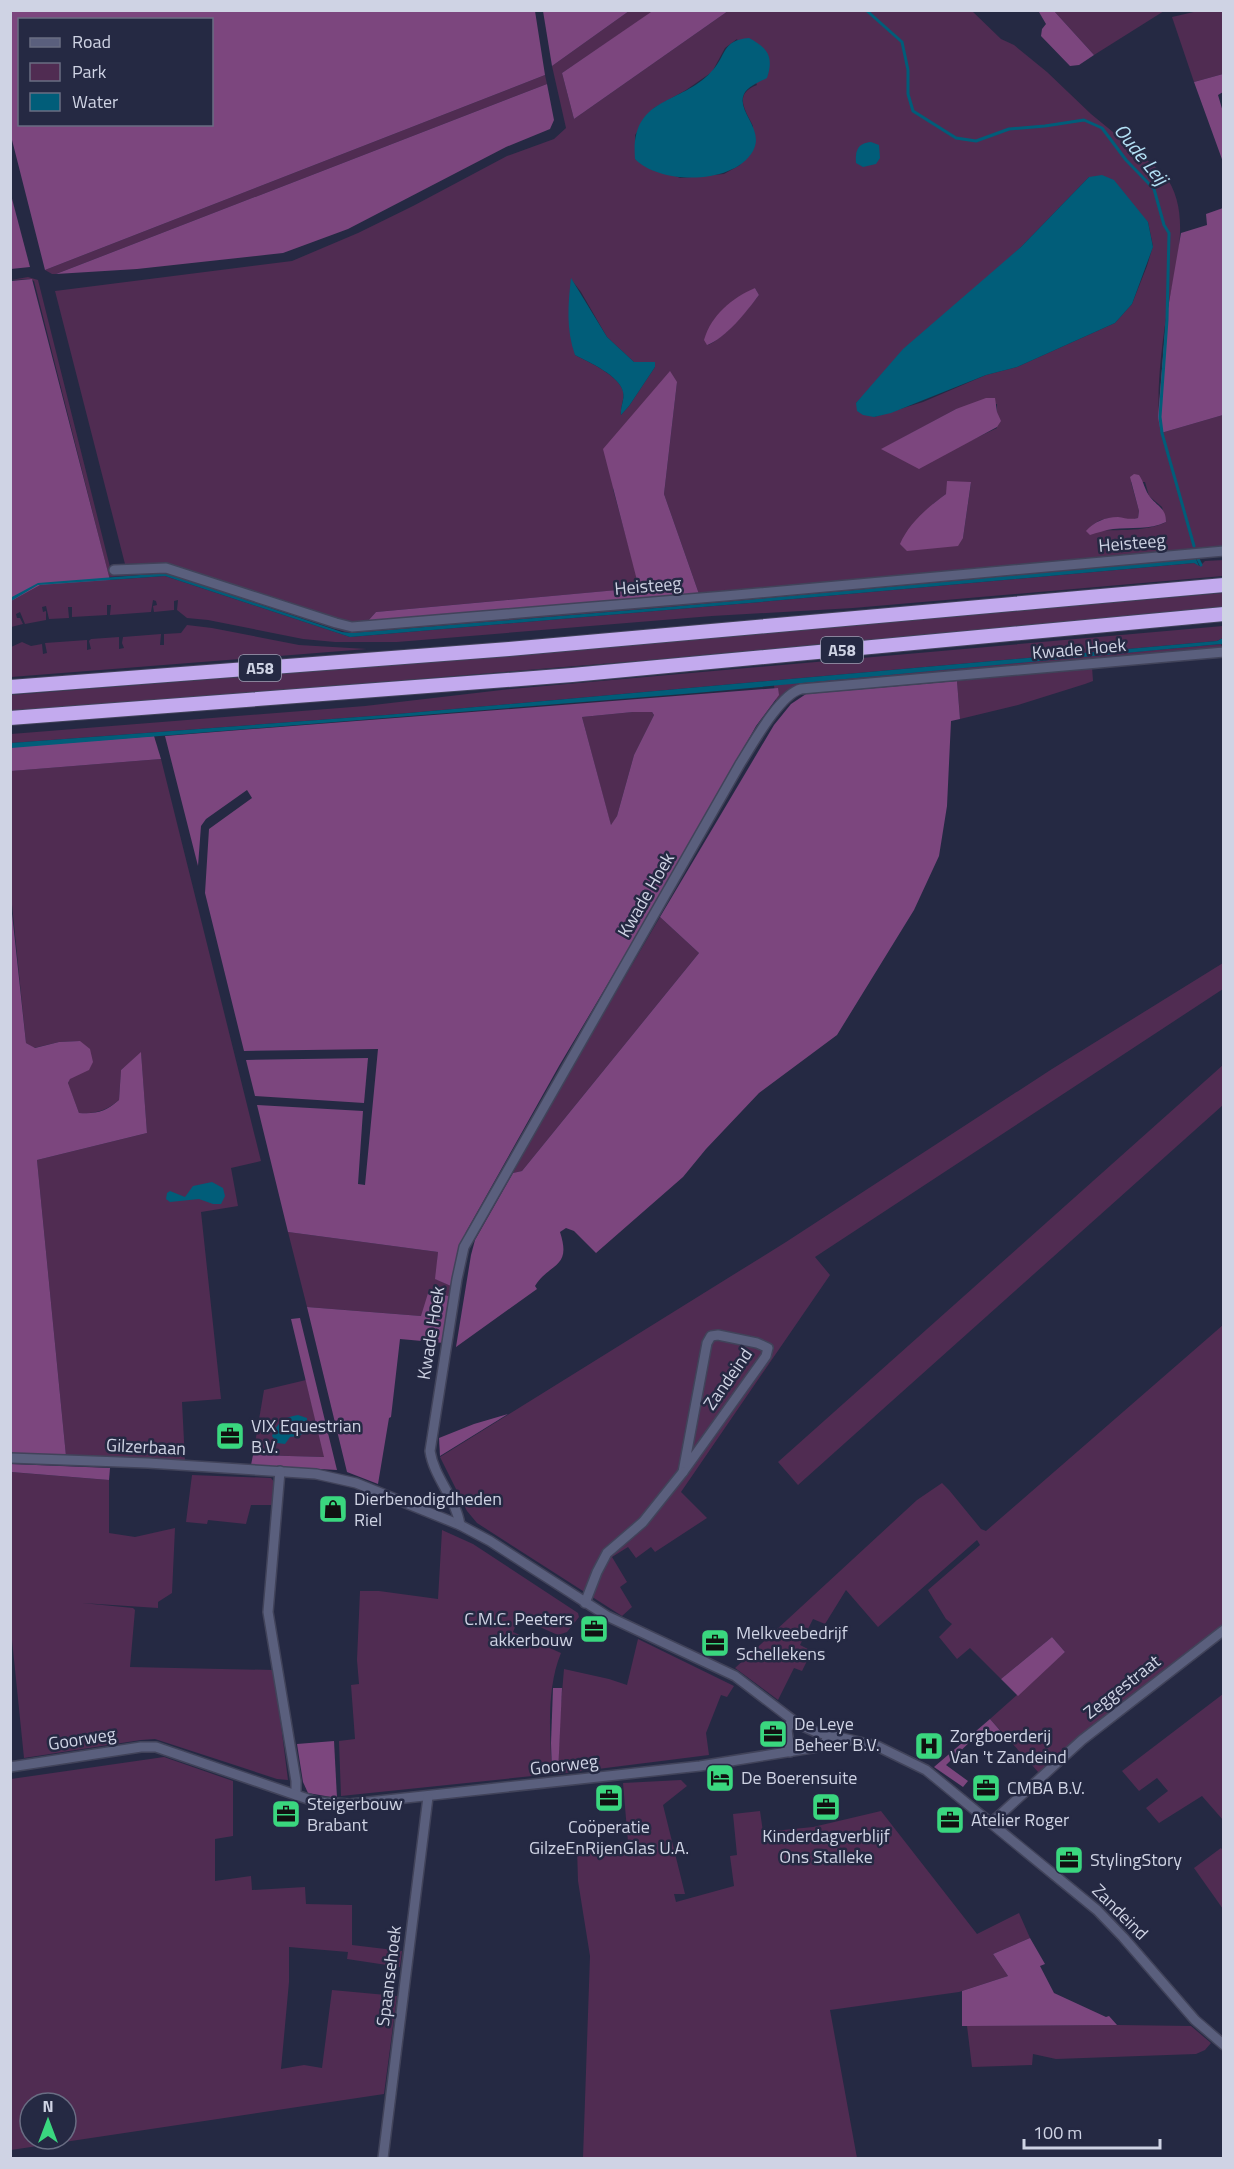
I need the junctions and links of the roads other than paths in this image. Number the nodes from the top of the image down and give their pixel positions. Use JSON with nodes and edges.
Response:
{"nodes":[{"id":1,"x":1224,"y":551,"type":"edge"},
{"id":2,"x":114,"y":570,"type":"dead end"},
{"id":3,"x":1224,"y":585,"type":"edge"},
{"id":4,"x":1224,"y":614,"type":"edge"},
{"id":5,"x":1224,"y":652,"type":"edge"},
{"id":6,"x":10,"y":687,"type":"edge"},
{"id":7,"x":10,"y":718,"type":"edge"},
{"id":8,"x":10,"y":1458,"type":"edge"},
{"id":9,"x":280,"y":1471,"type":"junction"},
{"id":10,"x":683,"y":1472,"type":"junction"},
{"id":11,"x":460,"y":1525,"type":"junction"},
{"id":12,"x":585,"y":1603,"type":"junction"},
{"id":13,"x":1224,"y":1630,"type":"edge"},
{"id":14,"x":792,"y":1720,"type":"junction"},
{"id":15,"x":831,"y":1735,"type":"junction"},
{"id":16,"x":790,"y":1752,"type":"junction"},
{"id":17,"x":10,"y":1767,"type":"edge"},
{"id":18,"x":296,"y":1795,"type":"junction"},
{"id":19,"x":428,"y":1797,"type":"junction"},
{"id":20,"x":991,"y":1823,"type":"junction"},
{"id":21,"x":1224,"y":2045,"type":"edge"},
{"id":22,"x":382,"y":2158,"type":"edge"}],
"edges":[{"from":1,"to":2,"type":"street","name":"Heisteeg"},
{"from":3,"to":6,"type":"highway","number":"A58"},
{"from":4,"to":7,"type":"highway","number":"A58"},
{"from":5,"to":11,"type":"street","name":"Kwade Hoek"},
{"from":8,"to":9,"type":"street","name":"Gilzerbaan"},
{"from":9,"to":11,"type":"street","name":"Zandeind"},
{"from":9,"to":18,"type":"street"},
{"from":10,"to":10,"type":"street","name":"Zandeind"},
{"from":10,"to":12,"type":"street","name":"Zandeind"},
{"from":11,"to":12,"type":"street","name":"Zandeind"},
{"from":12,"to":14,"type":"street","name":"Zandeind"},
{"from":13,"to":20,"type":"street","name":"Zeggestraat"},
{"from":14,"to":15,"type":"street","name":"Zandeind"},
{"from":14,"to":16,"type":"street"},
{"from":15,"to":16,"type":"street","name":"Goorweg"},
{"from":15,"to":20,"type":"street","name":"Zandeind"},
{"from":16,"to":19,"type":"street","name":"Goorweg"},
{"from":17,"to":18,"type":"street","name":"Goorweg"},
{"from":18,"to":19,"type":"street","name":"Goorweg"},
{"from":19,"to":22,"type":"street","name":"Spaansehoek"},
{"from":20,"to":21,"type":"street","name":"Zandeind"}]}
